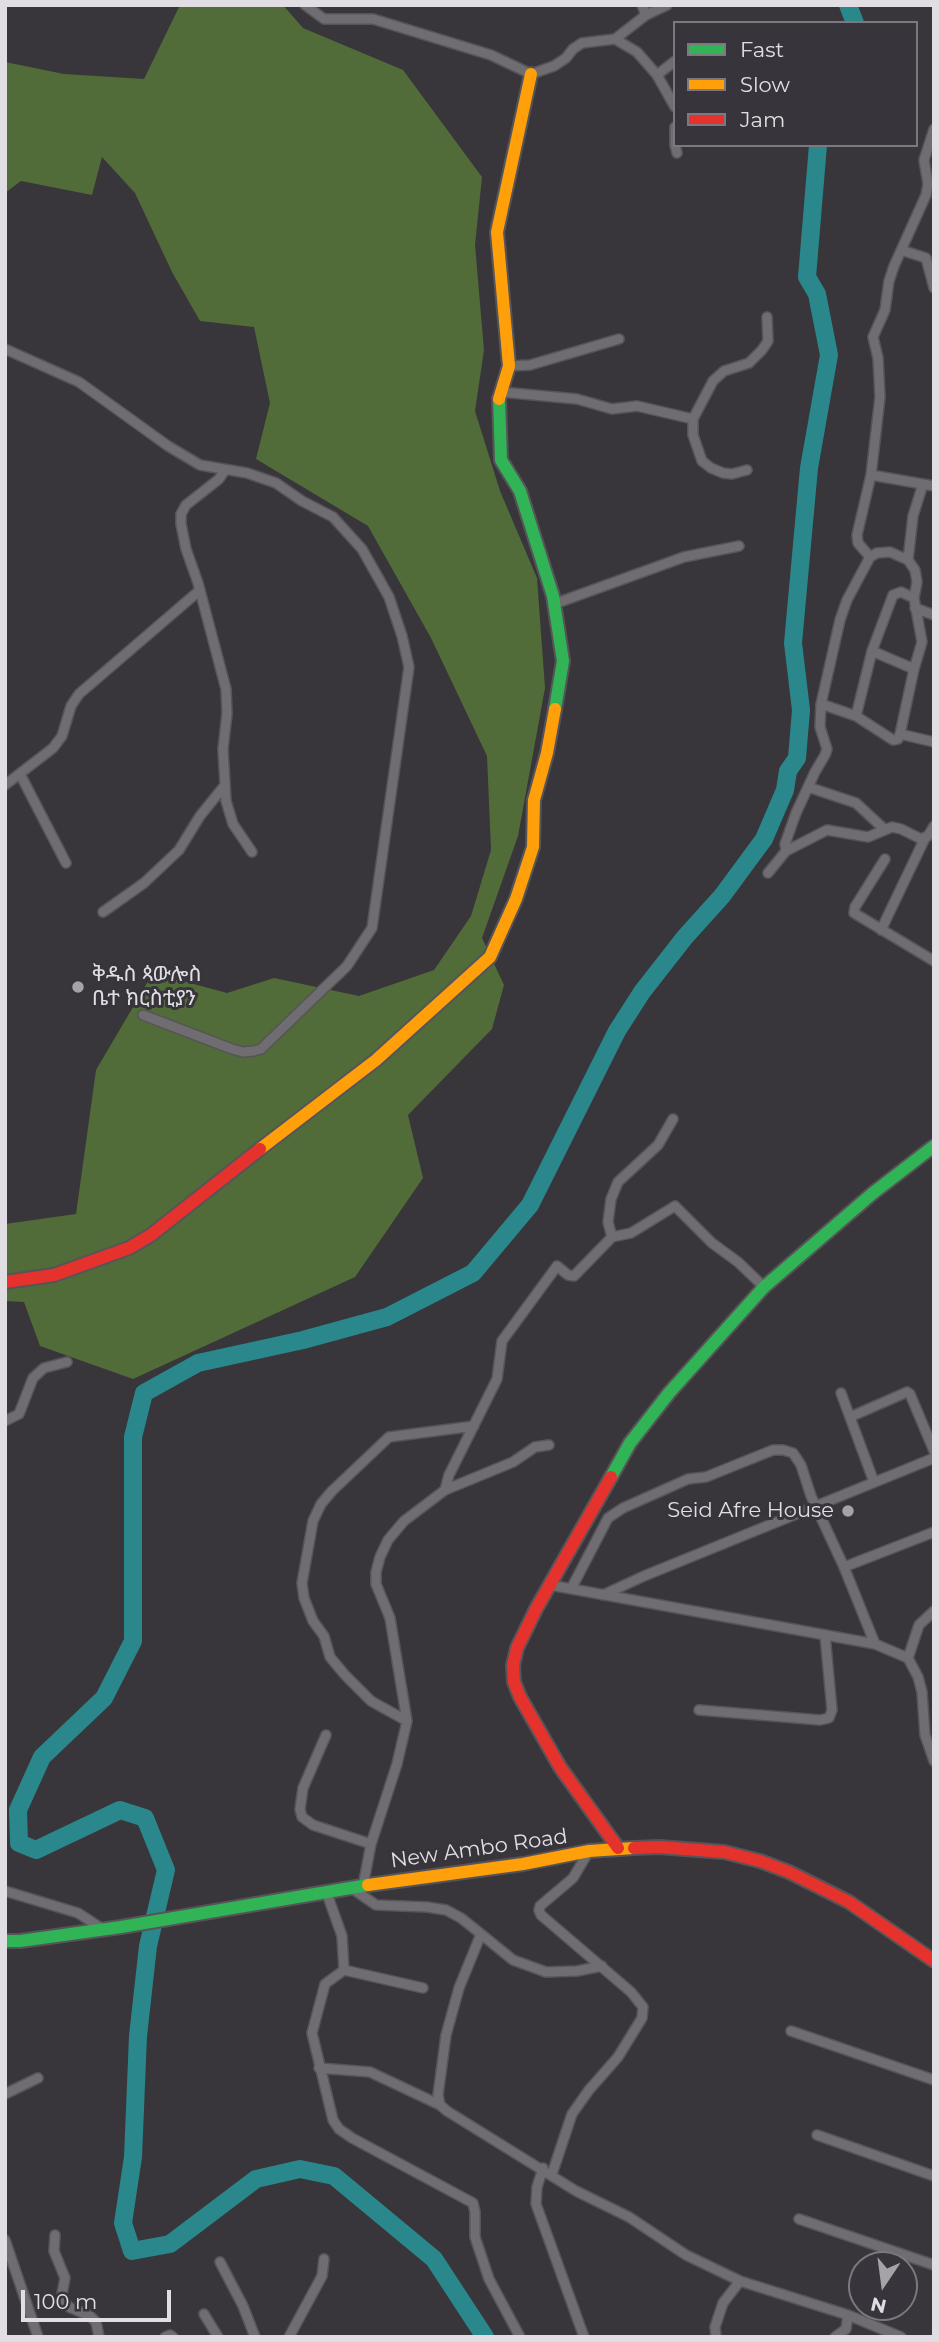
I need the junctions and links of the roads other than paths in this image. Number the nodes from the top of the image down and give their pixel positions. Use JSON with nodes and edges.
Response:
{"nodes":[{"id":1,"x":305,"y":5,"type":"edge"},
{"id":2,"x":642,"y":5,"type":"edge"},
{"id":3,"x":667,"y":5,"type":"edge"},
{"id":4,"x":646,"y":15,"type":"junction"},
{"id":5,"x":615,"y":39,"type":"junction"},
{"id":6,"x":673,"y":63,"type":"edge"},
{"id":7,"x":531,"y":74,"type":"junction"},
{"id":8,"x":657,"y":75,"type":"junction"},
{"id":9,"x":673,"y":103,"type":"edge"},
{"id":10,"x":934,"y":130,"type":"edge"},
{"id":11,"x":924,"y":203,"type":"junction"},
{"id":12,"x":934,"y":207,"type":"edge"},
{"id":13,"x":901,"y":250,"type":"junction"},
{"id":14,"x":934,"y":288,"type":"edge"},
{"id":15,"x":766,"y":317,"type":"dead end"},
{"id":16,"x":619,"y":339,"type":"dead end"},
{"id":17,"x":5,"y":349,"type":"edge"},
{"id":18,"x":509,"y":366,"type":"junction"},
{"id":19,"x":501,"y":391,"type":"junction"},
{"id":20,"x":693,"y":419,"type":"junction"},
{"id":21,"x":225,"y":470,"type":"junction"},
{"id":22,"x":747,"y":470,"type":"dead end"},
{"id":23,"x":871,"y":475,"type":"junction"},
{"id":24,"x":923,"y":484,"type":"junction"},
{"id":25,"x":934,"y":486,"type":"edge"},
{"id":26,"x":739,"y":546,"type":"dead end"},
{"id":27,"x":870,"y":557,"type":"junction"},
{"id":28,"x":908,"y":559,"type":"junction"},
{"id":29,"x":200,"y":590,"type":"junction"},
{"id":30,"x":914,"y":603,"type":"junction"},
{"id":31,"x":554,"y":604,"type":"junction"},
{"id":32,"x":934,"y":615,"type":"edge"},
{"id":33,"x":873,"y":650,"type":"junction"},
{"id":34,"x":914,"y":668,"type":"junction"},
{"id":35,"x":821,"y":704,"type":"junction"},
{"id":36,"x":856,"y":716,"type":"junction"},
{"id":37,"x":900,"y":734,"type":"junction"},
{"id":38,"x":932,"y":738,"type":"edge"},
{"id":39,"x":20,"y":774,"type":"junction"},
{"id":40,"x":5,"y":785,"type":"edge"},
{"id":41,"x":225,"y":785,"type":"junction"},
{"id":42,"x":808,"y":787,"type":"junction"},
{"id":43,"x":934,"y":826,"type":"edge"},
{"id":44,"x":884,"y":829,"type":"junction"},
{"id":45,"x":925,"y":838,"type":"junction"},
{"id":46,"x":786,"y":851,"type":"junction"},
{"id":47,"x":252,"y":852,"type":"dead end"},
{"id":48,"x":885,"y":859,"type":"dead end"},
{"id":49,"x":66,"y":863,"type":"dead end"},
{"id":50,"x":768,"y":873,"type":"dead end"},
{"id":51,"x":103,"y":912,"type":"dead end"},
{"id":52,"x":881,"y":930,"type":"junction"},
{"id":53,"x":934,"y":961,"type":"edge"},
{"id":54,"x":144,"y":1015,"type":"dead end"},
{"id":55,"x":673,"y":1119,"type":"dead end"},
{"id":56,"x":934,"y":1146,"type":"edge"},
{"id":57,"x":612,"y":1237,"type":"junction"},
{"id":58,"x":5,"y":1282,"type":"edge"},
{"id":59,"x":764,"y":1287,"type":"junction"},
{"id":60,"x":67,"y":1362,"type":"dead end"},
{"id":61,"x":841,"y":1393,"type":"dead end"},
{"id":62,"x":850,"y":1417,"type":"junction"},
{"id":63,"x":5,"y":1421,"type":"edge"},
{"id":64,"x":474,"y":1426,"type":"junction"},
{"id":65,"x":549,"y":1445,"type":"dead end"},
{"id":66,"x":934,"y":1451,"type":"edge"},
{"id":67,"x":934,"y":1458,"type":"edge"},
{"id":68,"x":874,"y":1482,"type":"junction"},
{"id":69,"x":445,"y":1490,"type":"junction"},
{"id":70,"x":816,"y":1507,"type":"junction"},
{"id":71,"x":934,"y":1532,"type":"edge"},
{"id":72,"x":844,"y":1567,"type":"junction"},
{"id":73,"x":550,"y":1585,"type":"junction"},
{"id":74,"x":571,"y":1589,"type":"junction"},
{"id":75,"x":603,"y":1595,"type":"junction"},
{"id":76,"x":934,"y":1611,"type":"edge"},
{"id":77,"x":825,"y":1636,"type":"junction"},
{"id":78,"x":875,"y":1644,"type":"junction"},
{"id":79,"x":908,"y":1658,"type":"junction"},
{"id":80,"x":934,"y":1688,"type":"edge"},
{"id":81,"x":922,"y":1692,"type":"junction"},
{"id":82,"x":699,"y":1710,"type":"dead end"},
{"id":83,"x":407,"y":1721,"type":"junction"},
{"id":84,"x":326,"y":1735,"type":"dead end"},
{"id":85,"x":934,"y":1762,"type":"edge"},
{"id":86,"x":370,"y":1844,"type":"junction"},
{"id":87,"x":618,"y":1848,"type":"junction"},
{"id":88,"x":589,"y":1852,"type":"junction"},
{"id":89,"x":357,"y":1886,"type":"junction"},
{"id":90,"x":5,"y":1891,"type":"edge"},
{"id":91,"x":326,"y":1891,"type":"junction"},
{"id":92,"x":104,"y":1930,"type":"junction"},
{"id":93,"x":481,"y":1934,"type":"junction"},
{"id":94,"x":5,"y":1941,"type":"edge"},
{"id":95,"x":934,"y":1961,"type":"edge"},
{"id":96,"x":602,"y":1966,"type":"junction"},
{"id":97,"x":344,"y":1970,"type":"junction"},
{"id":98,"x":423,"y":1988,"type":"dead end"},
{"id":99,"x":791,"y":2031,"type":"dead end"},
{"id":100,"x":319,"y":2068,"type":"junction"},
{"id":101,"x":38,"y":2078,"type":"dead end"},
{"id":102,"x":934,"y":2080,"type":"edge"},
{"id":103,"x":5,"y":2094,"type":"edge"},
{"id":104,"x":440,"y":2105,"type":"junction"},
{"id":105,"x":817,"y":2135,"type":"dead end"},
{"id":106,"x":543,"y":2168,"type":"junction"},
{"id":107,"x":552,"y":2174,"type":"junction"},
{"id":108,"x":934,"y":2176,"type":"edge"},
{"id":109,"x":799,"y":2219,"type":"dead end"},
{"id":110,"x":55,"y":2235,"type":"dead end"},
{"id":111,"x":5,"y":2240,"type":"edge"},
{"id":112,"x":324,"y":2259,"type":"dead end"},
{"id":113,"x":220,"y":2262,"type":"dead end"},
{"id":114,"x":934,"y":2265,"type":"edge"},
{"id":115,"x":740,"y":2281,"type":"junction"},
{"id":116,"x":204,"y":2314,"type":"dead end"},
{"id":117,"x":848,"y":2315,"type":"joint"},
{"id":118,"x":862,"y":2321,"type":"edge"},
{"id":119,"x":38,"y":2337,"type":"edge"},
{"id":120,"x":99,"y":2337,"type":"edge"},
{"id":121,"x":165,"y":2337,"type":"edge"},
{"id":122,"x":173,"y":2337,"type":"edge"},
{"id":123,"x":218,"y":2337,"type":"edge"},
{"id":124,"x":255,"y":2337,"type":"edge"},
{"id":125,"x":289,"y":2337,"type":"edge"},
{"id":126,"x":520,"y":2337,"type":"edge"},
{"id":127,"x":584,"y":2337,"type":"edge"},
{"id":128,"x":716,"y":2337,"type":"edge"},
{"id":129,"x":835,"y":2337,"type":"edge"},
{"id":130,"x":901,"y":2337,"type":"edge"}],
"edges":[{"from":1,"to":7,"type":"street"},
{"from":2,"to":4,"type":"street"},
{"from":3,"to":4,"type":"street"},
{"from":4,"to":5,"type":"street"},
{"from":5,"to":7,"type":"street"},
{"from":5,"to":8,"type":"street"},
{"from":6,"to":8,"type":"street"},
{"from":7,"to":18,"type":"street"},
{"from":8,"to":9,"type":"street"},
{"from":10,"to":11,"type":"street"},
{"from":11,"to":12,"type":"street"},
{"from":11,"to":13,"type":"street"},
{"from":13,"to":14,"type":"street"},
{"from":13,"to":23,"type":"street"},
{"from":15,"to":20,"type":"street"},
{"from":16,"to":18,"type":"street"},
{"from":17,"to":21,"type":"street"},
{"from":18,"to":19,"type":"street"},
{"from":19,"to":20,"type":"street"},
{"from":19,"to":31,"type":"street"},
{"from":20,"to":22,"type":"street"},
{"from":21,"to":29,"type":"street"},
{"from":21,"to":54,"type":"street"},
{"from":23,"to":24,"type":"street"},
{"from":23,"to":27,"type":"street"},
{"from":24,"to":25,"type":"street"},
{"from":24,"to":28,"type":"street"},
{"from":26,"to":31,"type":"street"},
{"from":27,"to":28,"type":"street"},
{"from":27,"to":35,"type":"street"},
{"from":28,"to":30,"type":"street"},
{"from":29,"to":39,"type":"street"},
{"from":29,"to":41,"type":"street"},
{"from":30,"to":32,"type":"street"},
{"from":30,"to":33,"type":"street"},
{"from":30,"to":34,"type":"street"},
{"from":31,"to":58,"type":"street"},
{"from":33,"to":34,"type":"street"},
{"from":33,"to":36,"type":"street"},
{"from":34,"to":37,"type":"street"},
{"from":35,"to":36,"type":"street"},
{"from":35,"to":42,"type":"street"},
{"from":36,"to":37,"type":"street"},
{"from":37,"to":38,"type":"street"},
{"from":39,"to":40,"type":"street"},
{"from":39,"to":49,"type":"street"},
{"from":41,"to":47,"type":"street"},
{"from":41,"to":51,"type":"street"},
{"from":42,"to":44,"type":"street"},
{"from":42,"to":46,"type":"street"},
{"from":43,"to":45,"type":"street"},
{"from":44,"to":45,"type":"street"},
{"from":44,"to":46,"type":"street"},
{"from":45,"to":52,"type":"street"},
{"from":46,"to":50,"type":"street"},
{"from":48,"to":52,"type":"street"},
{"from":52,"to":53,"type":"street"},
{"from":55,"to":57,"type":"street"},
{"from":56,"to":59,"type":"street"},
{"from":57,"to":59,"type":"street"},
{"from":57,"to":64,"type":"street"},
{"from":59,"to":73,"type":"street"},
{"from":60,"to":63,"type":"street"},
{"from":61,"to":62,"type":"street"},
{"from":62,"to":66,"type":"street"},
{"from":62,"to":68,"type":"street"},
{"from":64,"to":69,"type":"street"},
{"from":64,"to":83,"type":"street"},
{"from":65,"to":69,"type":"street"},
{"from":67,"to":68,"type":"street"},
{"from":68,"to":70,"type":"street"},
{"from":69,"to":83,"type":"street"},
{"from":70,"to":72,"type":"street"},
{"from":70,"to":74,"type":"street"},
{"from":70,"to":75,"type":"street"},
{"from":71,"to":72,"type":"street"},
{"from":72,"to":78,"type":"street"},
{"from":73,"to":74,"type":"street"},
{"from":73,"to":87,"type":"street"},
{"from":74,"to":75,"type":"street"},
{"from":75,"to":77,"type":"street"},
{"from":76,"to":79,"type":"street"},
{"from":77,"to":78,"type":"street"},
{"from":77,"to":82,"type":"street"},
{"from":78,"to":79,"type":"street"},
{"from":79,"to":81,"type":"street"},
{"from":80,"to":81,"type":"street"},
{"from":81,"to":85,"type":"street"},
{"from":83,"to":86,"type":"street"},
{"from":84,"to":86,"type":"street"},
{"from":86,"to":89,"type":"street"},
{"from":87,"to":88,"type":"street","name":"New Ambo Road"},
{"from":87,"to":95,"type":"street","name":"New Ambo Road"},
{"from":88,"to":89,"type":"street","name":"New Ambo Road"},
{"from":88,"to":96,"type":"street"},
{"from":89,"to":91,"type":"street","name":"New Ambo Road"},
{"from":89,"to":93,"type":"street"},
{"from":90,"to":92,"type":"street"},
{"from":91,"to":92,"type":"street","name":"New Ambo Road"},
{"from":91,"to":97,"type":"street"},
{"from":92,"to":94,"type":"street","name":"New Ambo Road"},
{"from":93,"to":96,"type":"street"},
{"from":93,"to":104,"type":"street"},
{"from":96,"to":107,"type":"street"},
{"from":97,"to":98,"type":"street"},
{"from":97,"to":100,"type":"street"},
{"from":99,"to":102,"type":"street"},
{"from":100,"to":104,"type":"street"},
{"from":100,"to":126,"type":"street"},
{"from":101,"to":103,"type":"street"},
{"from":104,"to":106,"type":"street"},
{"from":105,"to":108,"type":"street"},
{"from":106,"to":107,"type":"street"},
{"from":106,"to":127,"type":"street"},
{"from":107,"to":115,"type":"street"},
{"from":109,"to":114,"type":"street"},
{"from":110,"to":120,"type":"street"},
{"from":111,"to":119,"type":"street"},
{"from":112,"to":125,"type":"street"},
{"from":113,"to":124,"type":"street"},
{"from":115,"to":117,"type":"street"},
{"from":115,"to":128,"type":"street"},
{"from":116,"to":123,"type":"street"},
{"from":117,"to":129,"type":"street"},
{"from":118,"to":130,"type":"street"},
{"from":121,"to":122,"type":"street"}]}
